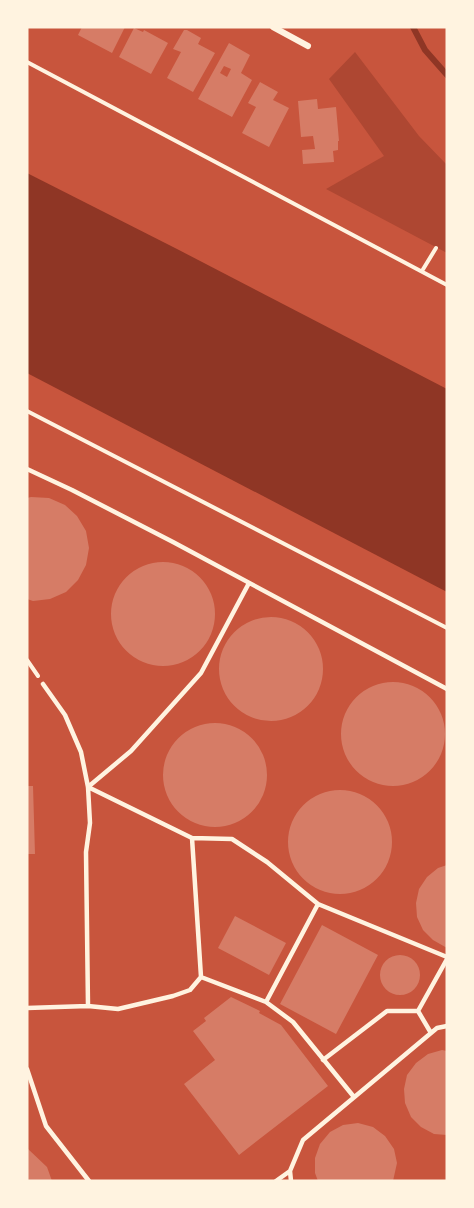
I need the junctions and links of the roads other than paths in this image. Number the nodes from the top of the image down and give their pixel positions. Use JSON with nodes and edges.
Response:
{"nodes":[{"id":1,"x":273,"y":27,"type":"edge"},
{"id":2,"x":308,"y":46,"type":"dead end"},
{"id":3,"x":27,"y":469,"type":"edge"},
{"id":4,"x":249,"y":583,"type":"junction"},
{"id":5,"x":43,"y":684,"type":"road end"},
{"id":6,"x":447,"y":689,"type":"edge"},
{"id":7,"x":88,"y":787,"type":"junction"},
{"id":8,"x":192,"y":838,"type":"junction"},
{"id":9,"x":318,"y":904,"type":"junction"},
{"id":10,"x":447,"y":958,"type":"edge"},
{"id":11,"x":201,"y":977,"type":"junction"},
{"id":12,"x":266,"y":1002,"type":"junction"},
{"id":13,"x":88,"y":1006,"type":"junction"},
{"id":14,"x":27,"y":1008,"type":"edge"},
{"id":15,"x":418,"y":1011,"type":"junction"},
{"id":16,"x":447,"y":1026,"type":"edge"},
{"id":17,"x":431,"y":1033,"type":"junction"},
{"id":18,"x":323,"y":1060,"type":"junction"},
{"id":19,"x":27,"y":1069,"type":"edge"},
{"id":20,"x":354,"y":1097,"type":"junction"},
{"id":21,"x":290,"y":1171,"type":"junction"},
{"id":22,"x":89,"y":1181,"type":"edge"},
{"id":23,"x":276,"y":1181,"type":"edge"},
{"id":24,"x":291,"y":1181,"type":"edge"}],
"edges":[{"from":1,"to":2,"type":"street"},
{"from":3,"to":4,"type":"lane"},
{"from":4,"to":6,"type":"lane"},
{"from":4,"to":7,"type":"lane"},
{"from":5,"to":7,"type":"lane"},
{"from":7,"to":8,"type":"lane"},
{"from":7,"to":13,"type":"lane"},
{"from":8,"to":9,"type":"lane"},
{"from":8,"to":11,"type":"lane"},
{"from":9,"to":10,"type":"lane"},
{"from":9,"to":12,"type":"lane"},
{"from":10,"to":15,"type":"lane"},
{"from":11,"to":12,"type":"lane"},
{"from":11,"to":13,"type":"lane"},
{"from":12,"to":18,"type":"lane"},
{"from":13,"to":14,"type":"lane"},
{"from":15,"to":17,"type":"lane"},
{"from":15,"to":18,"type":"lane"},
{"from":16,"to":17,"type":"lane"},
{"from":17,"to":20,"type":"lane"},
{"from":18,"to":20,"type":"lane"},
{"from":19,"to":22,"type":"lane"},
{"from":20,"to":21,"type":"lane"},
{"from":21,"to":23,"type":"lane"},
{"from":21,"to":24,"type":"lane"}]}
